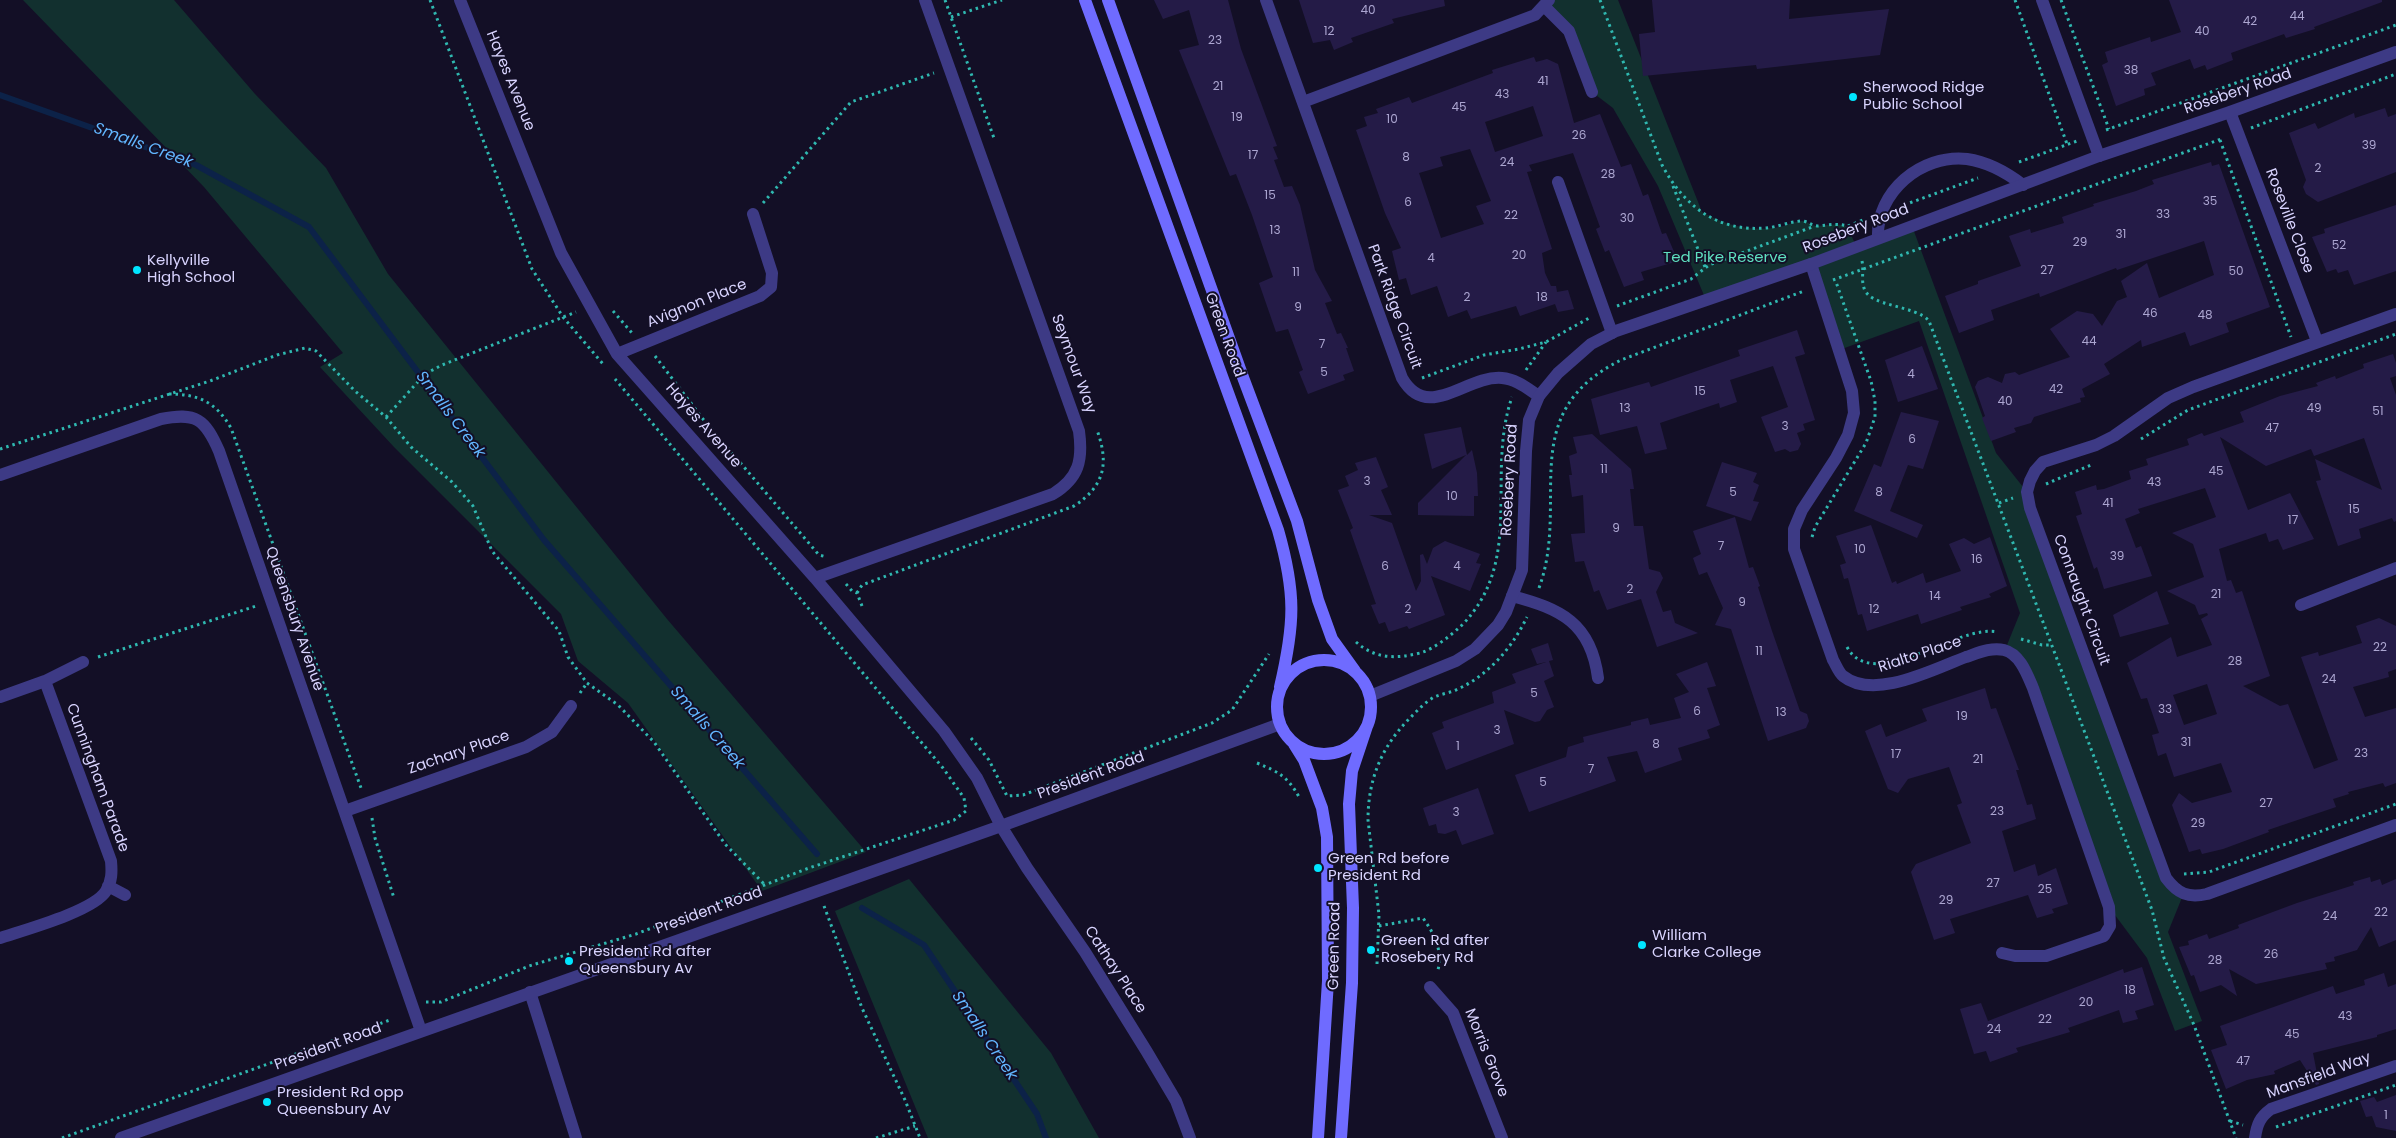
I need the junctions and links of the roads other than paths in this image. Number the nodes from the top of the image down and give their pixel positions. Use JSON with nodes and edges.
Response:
{"nodes":[{"id":1,"x":460,"y":0,"type":"edge"},
{"id":2,"x":926,"y":0,"type":"edge"},
{"id":3,"x":1085,"y":0,"type":"edge"},
{"id":4,"x":1108,"y":0,"type":"edge"},
{"id":5,"x":1266,"y":0,"type":"edge"},
{"id":6,"x":2042,"y":0,"type":"edge"},
{"id":7,"x":1547,"y":4,"type":"edge"},
{"id":8,"x":2396,"y":52,"type":"edge"},
{"id":9,"x":1592,"y":92,"type":"dead end"},
{"id":10,"x":1303,"y":102,"type":"junction"},
{"id":11,"x":2230,"y":112,"type":"junction"},
{"id":12,"x":2099,"y":156,"type":"junction"},
{"id":13,"x":1558,"y":182,"type":"dead end"},
{"id":14,"x":2023,"y":184,"type":"junction"},
{"id":15,"x":753,"y":214,"type":"road end"},
{"id":16,"x":1878,"y":238,"type":"junction"},
{"id":17,"x":1811,"y":264,"type":"junction"},
{"id":18,"x":2396,"y":314,"type":"edge"},
{"id":19,"x":1612,"y":333,"type":"junction"},
{"id":20,"x":2317,"y":341,"type":"junction"},
{"id":21,"x":617,"y":354,"type":"junction"},
{"id":22,"x":1539,"y":396,"type":"junction"},
{"id":23,"x":0,"y":475,"type":"edge"},
{"id":24,"x":2396,"y":568,"type":"edge"},
{"id":25,"x":815,"y":578,"type":"junction"},
{"id":26,"x":1512,"y":596,"type":"junction"},
{"id":27,"x":2301,"y":605,"type":"dead end"},
{"id":28,"x":83,"y":662,"type":"road end"},
{"id":29,"x":1355,"y":671,"type":"junction"},
{"id":30,"x":1598,"y":678,"type":"dead end"},
{"id":31,"x":45,"y":681,"type":"junction"},
{"id":32,"x":1280,"y":687,"type":"junction"},
{"id":33,"x":0,"y":696,"type":"edge"},
{"id":34,"x":1370,"y":696,"type":"junction"},
{"id":35,"x":571,"y":706,"type":"dead end"},
{"id":36,"x":1280,"y":724,"type":"junction"},
{"id":37,"x":1367,"y":726,"type":"junction"},
{"id":38,"x":1294,"y":744,"type":"junction"},
{"id":39,"x":344,"y":811,"type":"junction"},
{"id":40,"x":2396,"y":825,"type":"edge"},
{"id":41,"x":1001,"y":826,"type":"junction"},
{"id":42,"x":108,"y":886,"type":"junction"},
{"id":43,"x":125,"y":895,"type":"dead end"},
{"id":44,"x":0,"y":938,"type":"edge"},
{"id":45,"x":2002,"y":953,"type":"dead end"},
{"id":46,"x":1430,"y":987,"type":"road end"},
{"id":47,"x":530,"y":992,"type":"junction"},
{"id":48,"x":421,"y":1031,"type":"junction"},
{"id":49,"x":2396,"y":1066,"type":"edge"},
{"id":50,"x":122,"y":1138,"type":"edge"},
{"id":51,"x":576,"y":1138,"type":"edge"},
{"id":52,"x":1190,"y":1138,"type":"edge"},
{"id":53,"x":1318,"y":1138,"type":"edge"},
{"id":54,"x":1341,"y":1138,"type":"edge"},
{"id":55,"x":1502,"y":1138,"type":"edge"},
{"id":56,"x":2255,"y":1138,"type":"edge"}],
"edges":[{"from":1,"to":21,"type":"street","name":"Hayes Avenue"},
{"from":2,"to":25,"type":"street","name":"Seymour Way"},
{"from":3,"to":32,"type":"main road","name":"Green Road"},
{"from":4,"to":29,"type":"main road","name":"Green Road"},
{"from":5,"to":10,"type":"street","name":"Park Ridge Circuit"},
{"from":6,"to":12,"type":"street"},
{"from":7,"to":9,"type":"street"},
{"from":7,"to":10,"type":"street"},
{"from":8,"to":11,"type":"street","name":"Rosebery Road"},
{"from":10,"to":22,"type":"street","name":"Park Ridge Circuit"},
{"from":11,"to":12,"type":"street","name":"Rosebery Road"},
{"from":11,"to":20,"type":"street","name":"Roseville Close"},
{"from":12,"to":14,"type":"street","name":"Rosebery Road"},
{"from":13,"to":19,"type":"street"},
{"from":14,"to":16,"type":"street","name":"Rosebery Road"},
{"from":14,"to":16,"type":"street"},
{"from":15,"to":21,"type":"street","name":"Avignon Place"},
{"from":16,"to":17,"type":"street","name":"Rosebery Road"},
{"from":17,"to":19,"type":"street","name":"Rosebery Road"},
{"from":17,"to":45,"type":"street","name":"Rialto Place"},
{"from":18,"to":20,"type":"street"},
{"from":19,"to":22,"type":"street","name":"Rosebery Road"},
{"from":20,"to":40,"type":"street","name":"Connaught Circuit"},
{"from":21,"to":25,"type":"street","name":"Hayes Avenue"},
{"from":22,"to":26,"type":"street","name":"Rosebery Road"},
{"from":23,"to":39,"type":"street","name":"Queensbury Avenue"},
{"from":24,"to":27,"type":"street"},
{"from":25,"to":41,"type":"street","name":"Hayes Avenue"},
{"from":26,"to":30,"type":"street"},
{"from":26,"to":34,"type":"street","name":"Rosebery Road"},
{"from":28,"to":31,"type":"street"},
{"from":29,"to":32,"type":"main road"},
{"from":29,"to":34,"type":"main road"},
{"from":31,"to":33,"type":"street"},
{"from":31,"to":42,"type":"street","name":"Cunningham Parade"},
{"from":32,"to":36,"type":"main road"},
{"from":34,"to":37,"type":"main road"},
{"from":35,"to":39,"type":"street","name":"Zachary Place"},
{"from":36,"to":38,"type":"main road"},
{"from":36,"to":41,"type":"street","name":"President Road"},
{"from":37,"to":38,"type":"main road"},
{"from":37,"to":54,"type":"main road","name":"Green Road"},
{"from":38,"to":53,"type":"main road","name":"Green Road"},
{"from":39,"to":48,"type":"street","name":"Queensbury Avenue"},
{"from":41,"to":47,"type":"street","name":"President Road"},
{"from":41,"to":52,"type":"street","name":"Cathay Place"},
{"from":42,"to":43,"type":"street"},
{"from":42,"to":44,"type":"street"},
{"from":46,"to":55,"type":"street","name":"Morris Grove"},
{"from":47,"to":48,"type":"street","name":"President Road"},
{"from":47,"to":51,"type":"street"},
{"from":48,"to":50,"type":"street","name":"President Road"},
{"from":49,"to":56,"type":"street","name":"Mansfield Way"}]}
